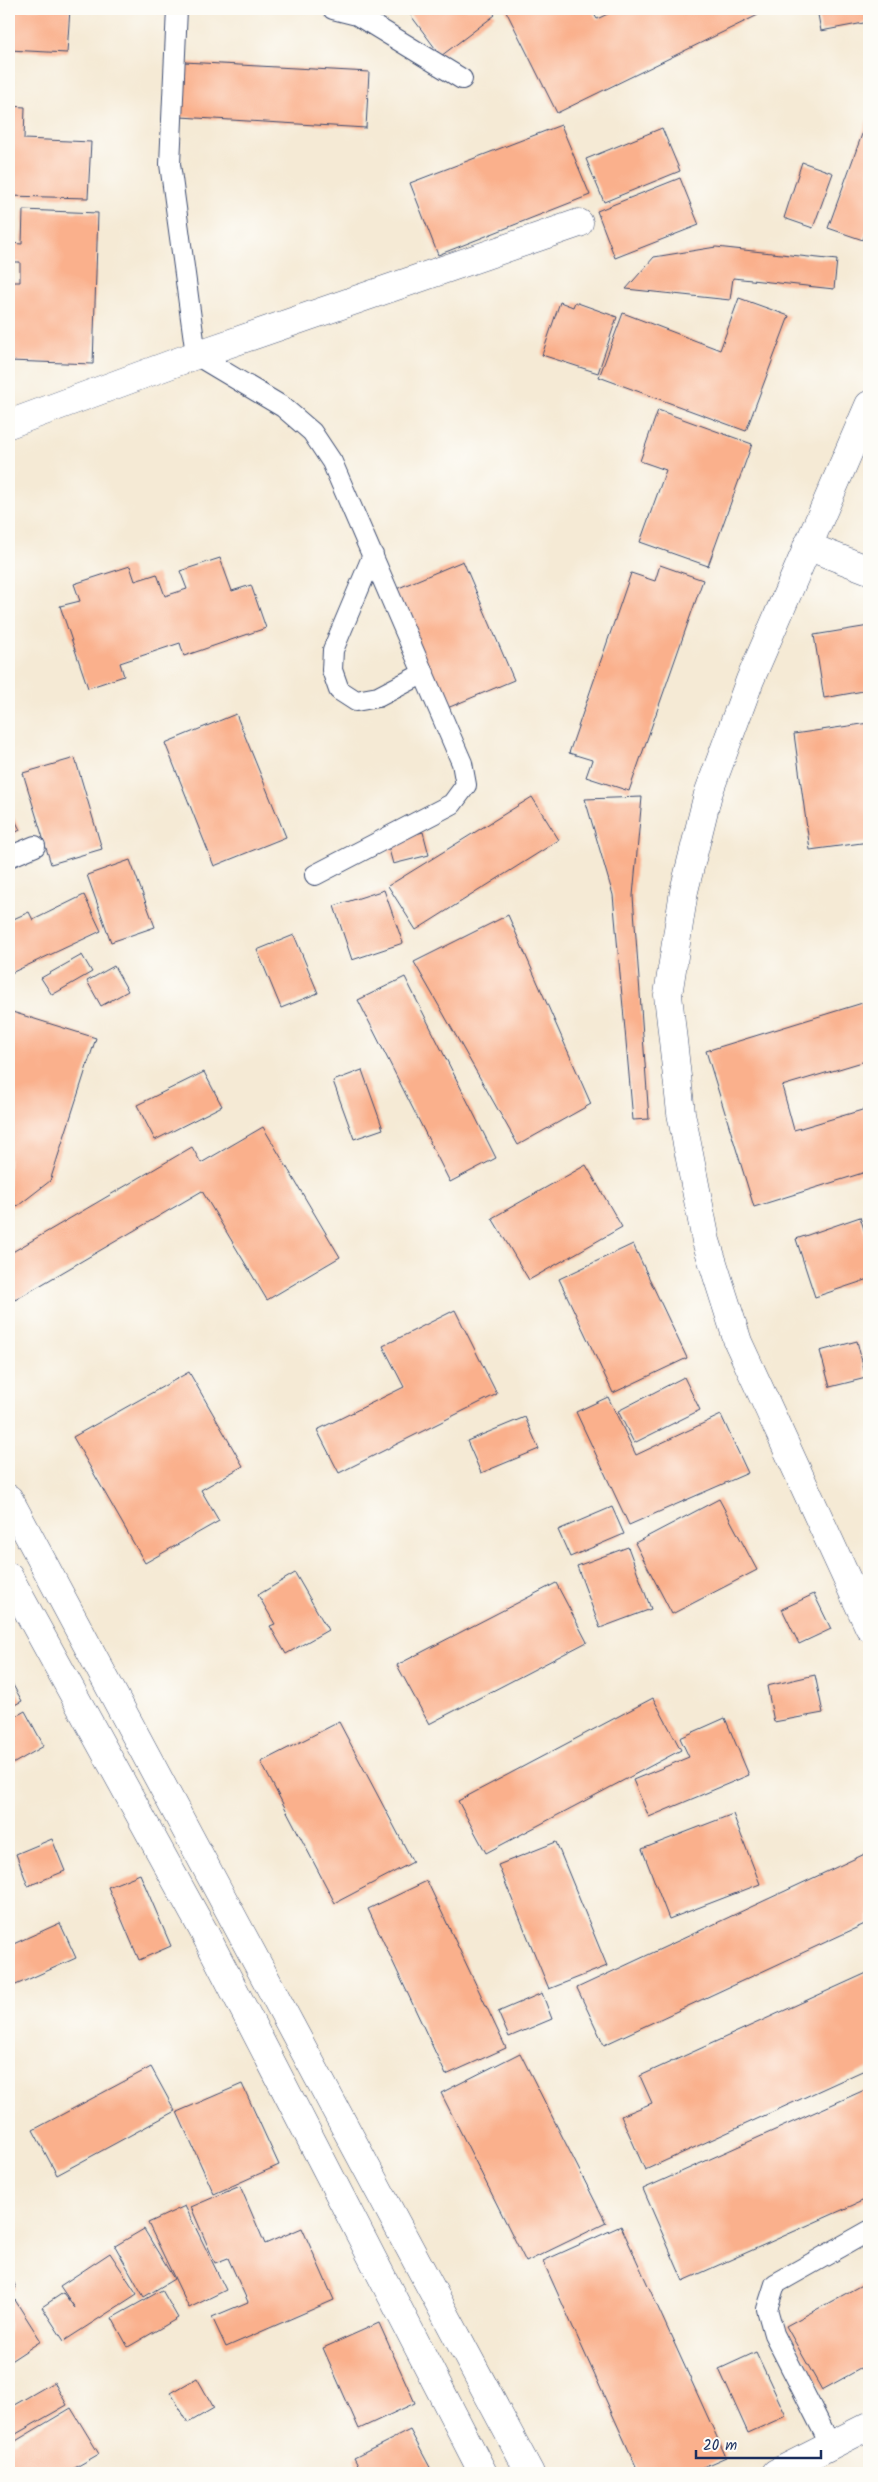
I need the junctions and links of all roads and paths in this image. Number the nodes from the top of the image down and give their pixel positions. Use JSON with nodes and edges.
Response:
{"nodes":[{"id":1,"x":177,"y":9,"type":"edge"},
{"id":2,"x":333,"y":9,"type":"edge"},
{"id":3,"x":462,"y":79,"type":"dead end"},
{"id":4,"x":580,"y":223,"type":"dead end"},
{"id":5,"x":196,"y":356,"type":"junction"},
{"id":6,"x":869,"y":405,"type":"edge"},
{"id":7,"x":9,"y":424,"type":"edge"},
{"id":8,"x":807,"y":546,"type":"junction"},
{"id":9,"x":373,"y":556,"type":"junction"},
{"id":10,"x":869,"y":570,"type":"edge"},
{"id":11,"x":424,"y":673,"type":"junction"},
{"id":12,"x":35,"y":846,"type":"dead end"},
{"id":13,"x":9,"y":857,"type":"edge"},
{"id":14,"x":314,"y":875,"type":"dead end"},
{"id":15,"x":9,"y":1499,"type":"edge"},
{"id":16,"x":9,"y":1577,"type":"edge"},
{"id":17,"x":869,"y":1627,"type":"edge"},
{"id":18,"x":869,"y":2232,"type":"edge"},
{"id":19,"x":869,"y":2426,"type":"edge"},
{"id":20,"x":831,"y":2446,"type":"junction"},
{"id":21,"x":483,"y":2473,"type":"edge"},
{"id":22,"x":530,"y":2473,"type":"edge"},
{"id":23,"x":776,"y":2473,"type":"edge"}],
"edges":[{"from":1,"to":5,"type":"lane"},
{"from":2,"to":3,"type":"lane"},
{"from":4,"to":5,"type":"main road"},
{"from":5,"to":7,"type":"main road"},
{"from":5,"to":9,"type":"lane"},
{"from":6,"to":8,"type":"main road"},
{"from":8,"to":10,"type":"main road"},
{"from":8,"to":17,"type":"main road"},
{"from":9,"to":11,"type":"lane"},
{"from":9,"to":11,"type":"lane"},
{"from":11,"to":14,"type":"lane"},
{"from":12,"to":13,"type":"lane"},
{"from":15,"to":22,"type":"main road"},
{"from":16,"to":21,"type":"main road"},
{"from":18,"to":20,"type":"lane"},
{"from":19,"to":20,"type":"main road"},
{"from":20,"to":23,"type":"main road"}]}
